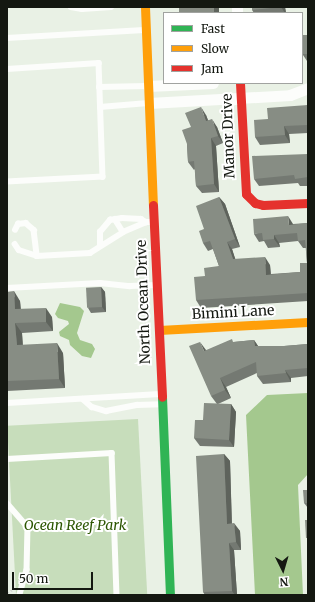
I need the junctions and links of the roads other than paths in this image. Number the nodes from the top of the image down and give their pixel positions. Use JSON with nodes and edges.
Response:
{"nodes":[{"id":1,"x":71,"y":7,"type":"edge"},
{"id":2,"x":106,"y":7,"type":"edge"},
{"id":3,"x":111,"y":7,"type":"edge"},
{"id":4,"x":145,"y":7,"type":"edge"},
{"id":5,"x":146,"y":30,"type":"junction"},
{"id":6,"x":7,"y":38,"type":"edge"},
{"id":7,"x":7,"y":69,"type":"edge"},
{"id":8,"x":191,"y":84,"type":"edge"},
{"id":9,"x":240,"y":84,"type":"edge"},
{"id":10,"x":148,"y":86,"type":"junction"},
{"id":11,"x":99,"y":87,"type":"junction"},
{"id":12,"x":308,"y":88,"type":"edge"},
{"id":13,"x":241,"y":98,"type":"junction"},
{"id":14,"x":149,"y":103,"type":"junction"},
{"id":15,"x":100,"y":107,"type":"junction"},
{"id":16,"x":7,"y":182,"type":"edge"},
{"id":17,"x":308,"y":203,"type":"edge"},
{"id":18,"x":115,"y":219,"type":"junction"},
{"id":19,"x":150,"y":222,"type":"junction"},
{"id":20,"x":15,"y":230,"type":"dead end"},
{"id":21,"x":123,"y":232,"type":"junction"},
{"id":22,"x":15,"y":244,"type":"dead end"},
{"id":23,"x":100,"y":245,"type":"junction"},
{"id":24,"x":37,"y":256,"type":"junction"},
{"id":25,"x":157,"y":285,"type":"junction"},
{"id":26,"x":7,"y":288,"type":"edge"},
{"id":27,"x":308,"y":322,"type":"edge"},
{"id":28,"x":159,"y":330,"type":"junction"},
{"id":29,"x":161,"y":394,"type":"junction"},
{"id":30,"x":83,"y":399,"type":"junction"},
{"id":31,"x":7,"y":403,"type":"edge"},
{"id":32,"x":162,"y":404,"type":"junction"},
{"id":33,"x":7,"y":459,"type":"edge"},
{"id":34,"x":7,"y":503,"type":"edge"},
{"id":35,"x":20,"y":595,"type":"edge"},
{"id":36,"x":118,"y":595,"type":"edge"},
{"id":37,"x":170,"y":595,"type":"edge"}],
"edges":[{"from":1,"to":2,"type":"lane"},
{"from":2,"to":3,"type":"lane"},
{"from":4,"to":5,"type":"main road","name":"North Ocean Drive"},
{"from":5,"to":6,"type":"lane"},
{"from":5,"to":10,"type":"main road","name":"North Ocean Drive"},
{"from":7,"to":11,"type":"lane"},
{"from":8,"to":10,"type":"street"},
{"from":9,"to":13,"type":"main road","name":"Manor Drive"},
{"from":10,"to":11,"type":"lane"},
{"from":10,"to":14,"type":"main road","name":"North Ocean Drive"},
{"from":11,"to":15,"type":"lane"},
{"from":12,"to":13,"type":"street"},
{"from":13,"to":14,"type":"street"},
{"from":13,"to":17,"type":"main road","name":"Manor Drive"},
{"from":14,"to":15,"type":"lane"},
{"from":14,"to":19,"type":"main road","name":"North Ocean Drive"},
{"from":15,"to":16,"type":"lane"},
{"from":18,"to":19,"type":"lane"},
{"from":18,"to":21,"type":"lane"},
{"from":18,"to":23,"type":"lane"},
{"from":19,"to":21,"type":"lane"},
{"from":19,"to":25,"type":"main road","name":"North Ocean Drive"},
{"from":20,"to":24,"type":"lane"},
{"from":21,"to":23,"type":"lane"},
{"from":22,"to":24,"type":"lane"},
{"from":23,"to":24,"type":"lane"},
{"from":25,"to":26,"type":"lane"},
{"from":25,"to":28,"type":"main road","name":"North Ocean Drive"},
{"from":27,"to":28,"type":"main road","name":"Bimini Lane"},
{"from":28,"to":29,"type":"main road","name":"North Ocean Drive"},
{"from":29,"to":30,"type":"lane"},
{"from":29,"to":32,"type":"main road","name":"North Ocean Drive"},
{"from":30,"to":31,"type":"lane"},
{"from":30,"to":32,"type":"lane"},
{"from":32,"to":37,"type":"main road","name":"North Ocean Drive"},
{"from":33,"to":36,"type":"lane"},
{"from":34,"to":35,"type":"lane"}]}
